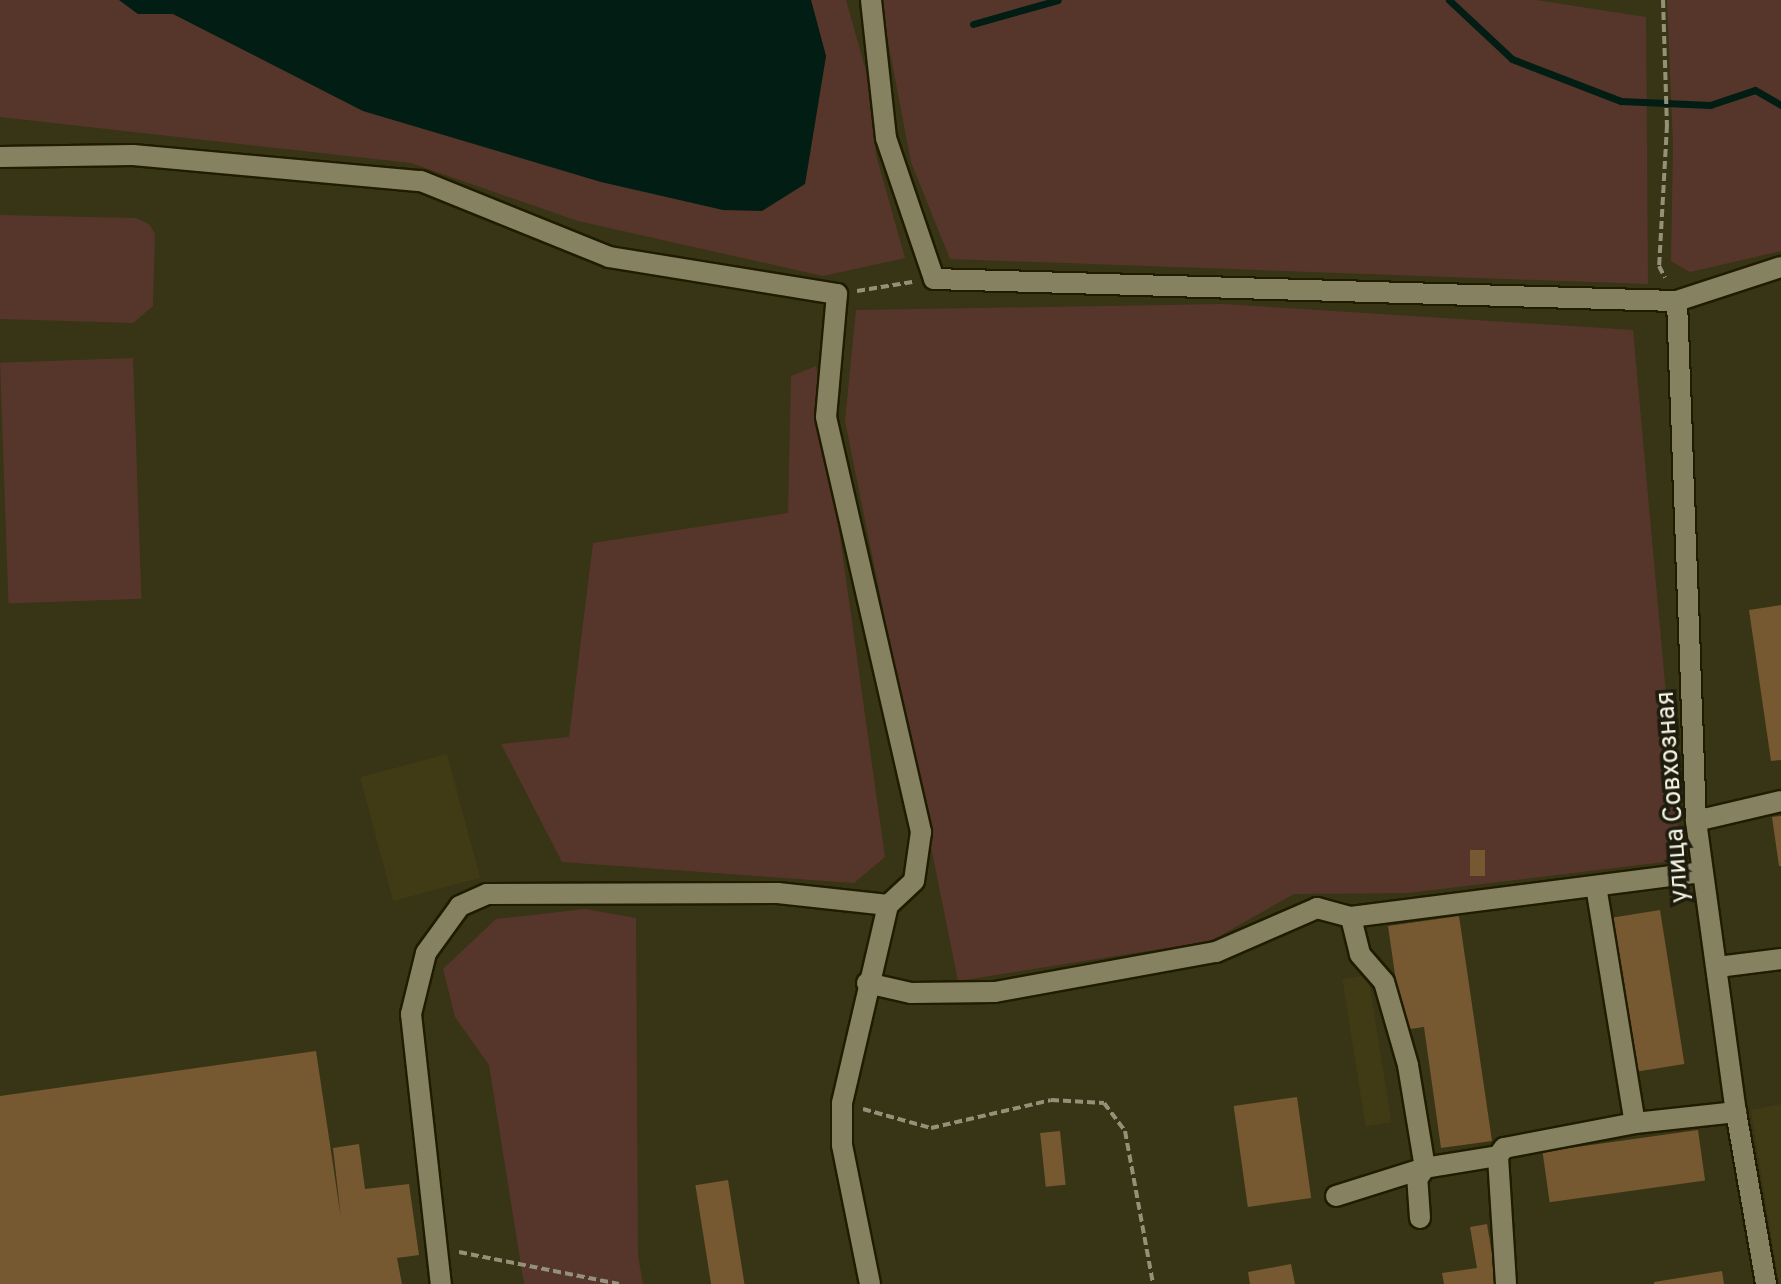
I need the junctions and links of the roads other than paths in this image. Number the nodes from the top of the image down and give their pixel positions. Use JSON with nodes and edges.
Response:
{"nodes":[{"id":1,"x":871,"y":0,"type":"edge"},
{"id":2,"x":0,"y":157,"type":"edge"},
{"id":3,"x":1781,"y":267,"type":"edge"},
{"id":4,"x":1677,"y":301,"type":"junction"},
{"id":5,"x":1781,"y":801,"type":"edge"},
{"id":6,"x":1696,"y":821,"type":"junction"},
{"id":7,"x":1701,"y":872,"type":"junction"},
{"id":8,"x":1596,"y":886,"type":"junction"},
{"id":9,"x":888,"y":905,"type":"junction"},
{"id":10,"x":1351,"y":917,"type":"junction"},
{"id":11,"x":1781,"y":959,"type":"edge"},
{"id":12,"x":1718,"y":967,"type":"junction"},
{"id":13,"x":867,"y":983,"type":"junction"},
{"id":14,"x":1736,"y":1112,"type":"junction"},
{"id":15,"x":1635,"y":1123,"type":"junction"},
{"id":16,"x":1498,"y":1156,"type":"junction"},
{"id":17,"x":1425,"y":1168,"type":"junction"},
{"id":18,"x":1336,"y":1196,"type":"dead end"},
{"id":19,"x":1420,"y":1218,"type":"dead end"},
{"id":20,"x":441,"y":1284,"type":"edge"},
{"id":21,"x":870,"y":1284,"type":"edge"},
{"id":22,"x":1506,"y":1284,"type":"edge"},
{"id":23,"x":1766,"y":1284,"type":"edge"}],
"edges":[{"from":1,"to":4,"type":"street"},
{"from":2,"to":9,"type":"street"},
{"from":3,"to":4,"type":"street"},
{"from":4,"to":6,"type":"street","name":"улица Совхозная"},
{"from":5,"to":6,"type":"street"},
{"from":6,"to":7,"type":"street","name":"улица Совхозная"},
{"from":7,"to":8,"type":"street"},
{"from":7,"to":12,"type":"street","name":"улица Совхозная"},
{"from":8,"to":10,"type":"street"},
{"from":8,"to":15,"type":"street"},
{"from":9,"to":13,"type":"street"},
{"from":9,"to":20,"type":"street"},
{"from":10,"to":13,"type":"street"},
{"from":10,"to":17,"type":"street"},
{"from":11,"to":12,"type":"street"},
{"from":12,"to":14,"type":"street","name":"улица Совхозная"},
{"from":13,"to":21,"type":"street"},
{"from":14,"to":15,"type":"street"},
{"from":14,"to":23,"type":"street","name":"улица Совхозная"},
{"from":15,"to":16,"type":"street"},
{"from":16,"to":17,"type":"street"},
{"from":16,"to":22,"type":"street"},
{"from":17,"to":18,"type":"street"},
{"from":17,"to":19,"type":"street"}]}
